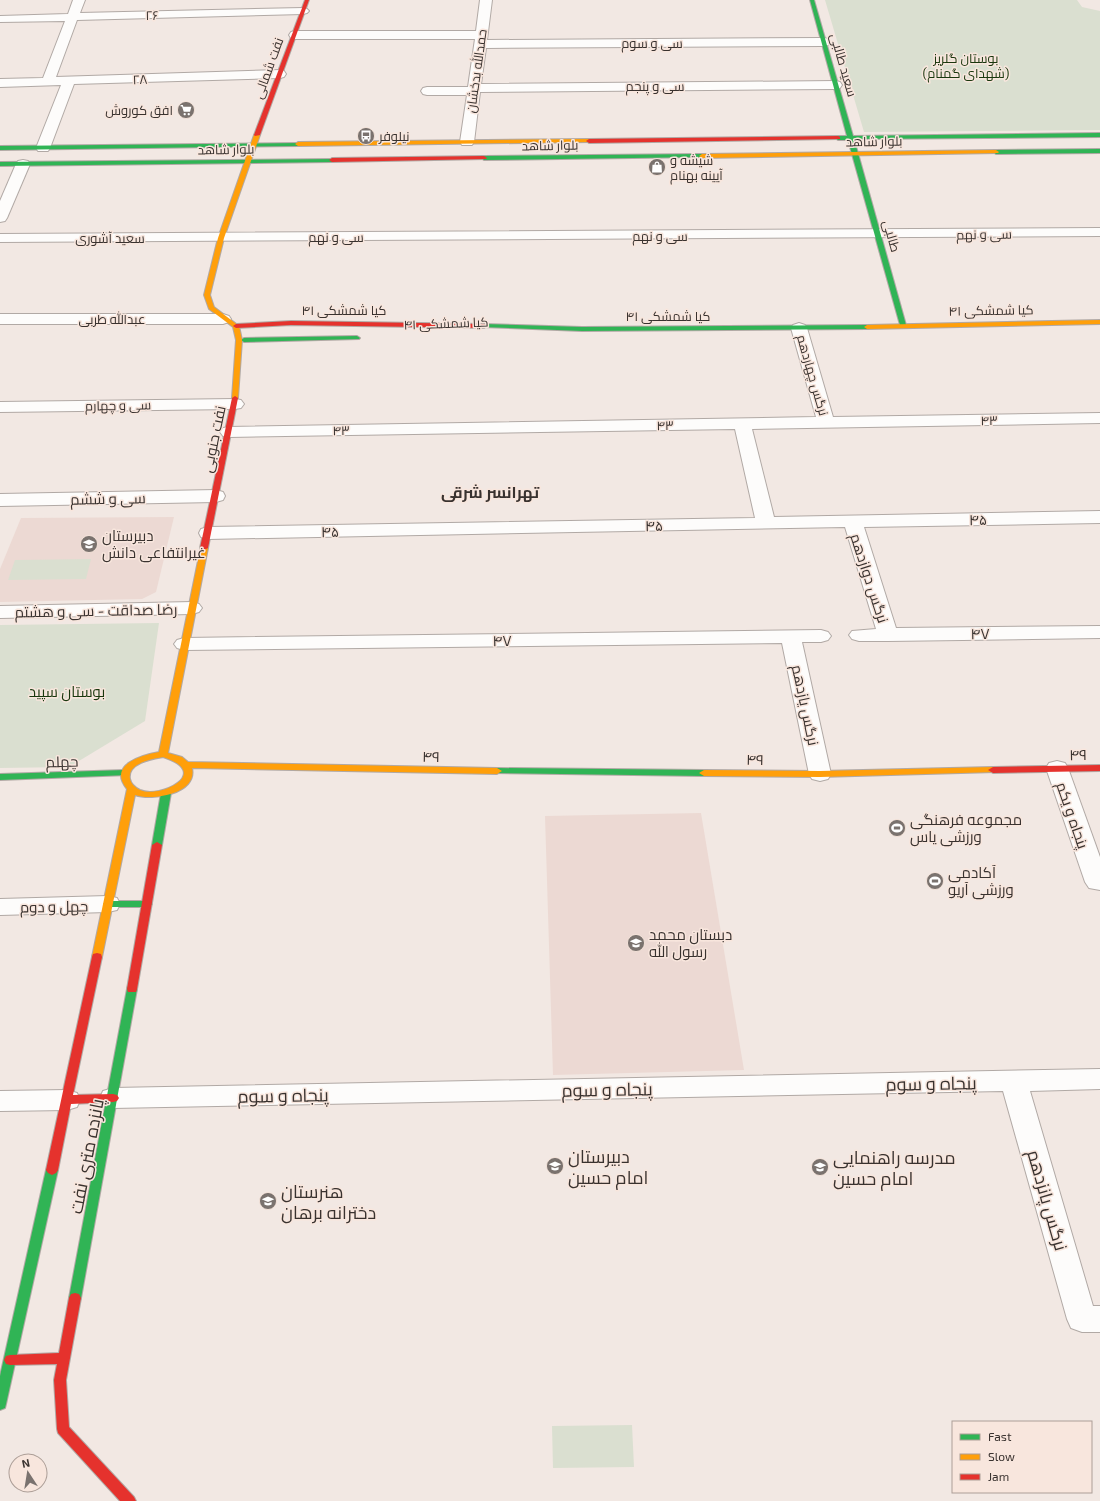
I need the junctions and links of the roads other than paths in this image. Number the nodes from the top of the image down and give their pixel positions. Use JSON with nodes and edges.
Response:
{"nodes":[{"id":1,"x":78,"y":0,"type":"edge"},
{"id":2,"x":308,"y":0,"type":"edge"},
{"id":3,"x":486,"y":0,"type":"edge"},
{"id":4,"x":812,"y":0,"type":"edge"},
{"id":5,"x":303,"y":11,"type":"junction"},
{"id":6,"x":72,"y":17,"type":"junction"},
{"id":7,"x":0,"y":19,"type":"edge"},
{"id":8,"x":295,"y":34,"type":"junction"},
{"id":9,"x":480,"y":39,"type":"junction"},
{"id":10,"x":824,"y":42,"type":"junction"},
{"id":11,"x":280,"y":74,"type":"junction"},
{"id":12,"x":69,"y":81,"type":"junction"},
{"id":13,"x":48,"y":82,"type":"junction"},
{"id":14,"x":0,"y":83,"type":"edge"},
{"id":15,"x":836,"y":85,"type":"junction"},
{"id":16,"x":474,"y":90,"type":"junction"},
{"id":17,"x":427,"y":91,"type":"dead end"},
{"id":18,"x":1100,"y":135,"type":"edge"},
{"id":19,"x":851,"y":138,"type":"junction"},
{"id":20,"x":467,"y":142,"type":"junction"},
{"id":21,"x":254,"y":145,"type":"junction"},
{"id":22,"x":0,"y":148,"type":"edge"},
{"id":23,"x":43,"y":148,"type":"junction"},
{"id":24,"x":1100,"y":151,"type":"edge"},
{"id":25,"x":855,"y":154,"type":"junction"},
{"id":26,"x":247,"y":162,"type":"junction"},
{"id":27,"x":0,"y":164,"type":"edge"},
{"id":28,"x":23,"y":164,"type":"junction"},
{"id":29,"x":0,"y":218,"type":"edge"},
{"id":30,"x":1100,"y":232,"type":"edge"},
{"id":31,"x":878,"y":235,"type":"junction"},
{"id":32,"x":0,"y":238,"type":"edge"},
{"id":33,"x":221,"y":238,"type":"junction"},
{"id":34,"x":0,"y":319,"type":"edge"},
{"id":35,"x":229,"y":322,"type":"junction"},
{"id":36,"x":1100,"y":322,"type":"edge"},
{"id":37,"x":903,"y":325,"type":"junction"},
{"id":38,"x":799,"y":328,"type":"junction"},
{"id":39,"x":582,"y":329,"type":"junction"},
{"id":40,"x":468,"y":335,"type":"dead end"},
{"id":41,"x":366,"y":338,"type":"dead end"},
{"id":42,"x":240,"y":340,"type":"junction"},
{"id":43,"x":235,"y":404,"type":"junction"},
{"id":44,"x":0,"y":407,"type":"edge"},
{"id":45,"x":1100,"y":418,"type":"edge"},
{"id":46,"x":826,"y":423,"type":"junction"},
{"id":47,"x":742,"y":424,"type":"junction"},
{"id":48,"x":230,"y":432,"type":"junction"},
{"id":49,"x":216,"y":496,"type":"junction"},
{"id":50,"x":0,"y":500,"type":"edge"},
{"id":51,"x":1100,"y":517,"type":"edge"},
{"id":52,"x":852,"y":522,"type":"junction"},
{"id":53,"x":766,"y":523,"type":"junction"},
{"id":54,"x":208,"y":533,"type":"junction"},
{"id":55,"x":192,"y":608,"type":"junction"},
{"id":56,"x":0,"y":612,"type":"edge"},
{"id":57,"x":1100,"y":632,"type":"edge"},
{"id":58,"x":859,"y":635,"type":"dead end"},
{"id":59,"x":888,"y":635,"type":"junction"},
{"id":60,"x":821,"y":636,"type":"dead end"},
{"id":61,"x":791,"y":637,"type":"junction"},
{"id":62,"x":184,"y":644,"type":"junction"},
{"id":63,"x":163,"y":754,"type":"junction"},
{"id":64,"x":188,"y":765,"type":"junction"},
{"id":65,"x":1057,"y":768,"type":"junction"},
{"id":66,"x":1100,"y":768,"type":"edge"},
{"id":67,"x":409,"y":770,"type":"junction"},
{"id":68,"x":125,"y":773,"type":"junction"},
{"id":69,"x":820,"y":774,"type":"junction"},
{"id":70,"x":274,"y":776,"type":"dead end"},
{"id":71,"x":0,"y":777,"type":"edge"},
{"id":72,"x":131,"y":788,"type":"junction"},
{"id":73,"x":166,"y":793,"type":"junction"},
{"id":74,"x":1100,"y":882,"type":"edge"},
{"id":75,"x":108,"y":904,"type":"junction"},
{"id":76,"x":147,"y":904,"type":"junction"},
{"id":77,"x":0,"y":907,"type":"edge"},
{"id":78,"x":1100,"y":1080,"type":"edge"},
{"id":79,"x":1014,"y":1081,"type":"junction"},
{"id":80,"x":113,"y":1098,"type":"junction"},
{"id":81,"x":67,"y":1100,"type":"junction"},
{"id":82,"x":0,"y":1101,"type":"edge"},
{"id":83,"x":1091,"y":1319,"type":"edge"},
{"id":84,"x":64,"y":1358,"type":"junction"},
{"id":85,"x":5,"y":1360,"type":"edge"},
{"id":86,"x":0,"y":1404,"type":"edge"},
{"id":87,"x":129,"y":1501,"type":"edge"}],
"edges":[{"from":1,"to":6,"type":"street"},
{"from":2,"to":5,"type":"street","name":"نفت شمالی"},
{"from":3,"to":9,"type":"street","name":"حمدالله بدخشان"},
{"from":4,"to":10,"type":"street","name":"سعید طالبی"},
{"from":5,"to":6,"type":"street","name":"۲۶"},
{"from":5,"to":8,"type":"street","name":"نفت شمالی"},
{"from":6,"to":7,"type":"street","name":"۲۶"},
{"from":6,"to":13,"type":"street"},
{"from":8,"to":9,"type":"street","name":"سی و سوم"},
{"from":8,"to":11,"type":"street","name":"نفت شمالی"},
{"from":9,"to":10,"type":"street","name":"سی و سوم"},
{"from":9,"to":16,"type":"street","name":"حمدالله بدخشان"},
{"from":10,"to":15,"type":"street","name":"سعید طالبی"},
{"from":11,"to":12,"type":"street","name":"۲۸"},
{"from":11,"to":21,"type":"street","name":"نفت شمالی"},
{"from":12,"to":13,"type":"street","name":"۲۸"},
{"from":12,"to":23,"type":"street"},
{"from":13,"to":14,"type":"street","name":"۲۸"},
{"from":15,"to":16,"type":"street","name":"سی و پنجم"},
{"from":15,"to":19,"type":"street","name":"سعید طالبی"},
{"from":16,"to":17,"type":"street","name":"سی و پنجم"},
{"from":16,"to":20,"type":"street","name":"حمدالله بدخشان"},
{"from":18,"to":19,"type":"street","name":"بلوار شاهد"},
{"from":19,"to":20,"type":"street","name":"بلوار شاهد"},
{"from":19,"to":25,"type":"street","name":"سعید طالبی"},
{"from":20,"to":21,"type":"street","name":"بلوار شاهد"},
{"from":21,"to":23,"type":"street","name":"بلوار شاهد"},
{"from":21,"to":26,"type":"street","name":"نفت جنوبی"},
{"from":22,"to":23,"type":"street","name":"بلوار شاهد"},
{"from":24,"to":25,"type":"street","name":"بلوار شاهد"},
{"from":25,"to":26,"type":"street","name":"بلوار شاهد"},
{"from":25,"to":31,"type":"street","name":"طالبی"},
{"from":26,"to":28,"type":"street","name":"بلوار شاهد"},
{"from":26,"to":33,"type":"street","name":"نفت جنوبی"},
{"from":27,"to":28,"type":"street","name":"بلوار شاهد"},
{"from":28,"to":29,"type":"street"},
{"from":30,"to":31,"type":"street","name":"سی و نهم"},
{"from":31,"to":33,"type":"street","name":"سی و نهم"},
{"from":31,"to":37,"type":"street","name":"طالبی"},
{"from":32,"to":33,"type":"street","name":"سعید آشوری"},
{"from":33,"to":35,"type":"street","name":"نفت جنوبی"},
{"from":34,"to":35,"type":"street","name":"عبدالله طربی"},
{"from":35,"to":39,"type":"street","name":"۴۱ کیا شمشکی"},
{"from":35,"to":42,"type":"street","name":"نفت جنوبی"},
{"from":36,"to":37,"type":"street","name":"۴۱ کیا شمشکی"},
{"from":37,"to":38,"type":"street","name":"۴۱ کیا شمشکی"},
{"from":38,"to":39,"type":"street","name":"۴۱ کیا شمشکی"},
{"from":38,"to":46,"type":"street","name":"نرگس چهاردهم"},
{"from":39,"to":40,"type":"street","name":"کیا شمشکی ۴۱"},
{"from":41,"to":42,"type":"street"},
{"from":42,"to":43,"type":"street","name":"نفت جنوبی"},
{"from":43,"to":44,"type":"street","name":"سی و چهارم"},
{"from":43,"to":48,"type":"street","name":"نفت جنوبی"},
{"from":45,"to":46,"type":"street","name":"۴۳"},
{"from":46,"to":47,"type":"street","name":"۴۳"},
{"from":47,"to":48,"type":"street","name":"۴۳"},
{"from":47,"to":53,"type":"street"},
{"from":48,"to":49,"type":"street","name":"نفت جنوبی"},
{"from":49,"to":50,"type":"street","name":"سی و ششم"},
{"from":49,"to":54,"type":"street","name":"نفت جنوبی"},
{"from":51,"to":52,"type":"street","name":"۴۵"},
{"from":52,"to":53,"type":"street","name":"۴۵"},
{"from":52,"to":59,"type":"street","name":"نرگس دوازدهم"},
{"from":53,"to":54,"type":"street","name":"۴۵"},
{"from":54,"to":55,"type":"street","name":"نفت جنوبی"},
{"from":55,"to":56,"type":"street","name":"رضا صداقت - سی و هشتم"},
{"from":55,"to":62,"type":"street","name":"نفت جنوبی"},
{"from":57,"to":59,"type":"street","name":"۴۷"},
{"from":58,"to":59,"type":"street","name":"۴۷"},
{"from":60,"to":61,"type":"street","name":"۴۷"},
{"from":61,"to":62,"type":"street","name":"۴۷"},
{"from":61,"to":69,"type":"street","name":"نرگس یازدهم"},
{"from":62,"to":63,"type":"street","name":"نفت جنوبی"},
{"from":63,"to":64,"type":"street"},
{"from":63,"to":68,"type":"street"},
{"from":64,"to":67,"type":"street","name":"۴۹"},
{"from":64,"to":73,"type":"street"},
{"from":65,"to":66,"type":"street","name":"۴۹"},
{"from":65,"to":69,"type":"street","name":"۴۹"},
{"from":65,"to":74,"type":"street","name":"پنجاه و یکم"},
{"from":67,"to":69,"type":"street","name":"۴۹"},
{"from":67,"to":70,"type":"street","name":"۴۹"},
{"from":68,"to":71,"type":"street","name":"چهلم"},
{"from":68,"to":72,"type":"street"},
{"from":72,"to":73,"type":"street"},
{"from":72,"to":75,"type":"street","name":"پانزده متری نفت"},
{"from":73,"to":76,"type":"street","name":"پانزده متری نفت"},
{"from":75,"to":76,"type":"street"},
{"from":75,"to":77,"type":"street","name":"چهل و دوم"},
{"from":75,"to":81,"type":"street","name":"پانزده متری نفت"},
{"from":76,"to":80,"type":"street","name":"پانزده متری نفت"},
{"from":78,"to":79,"type":"street","name":"پنجاه و سوم"},
{"from":79,"to":80,"type":"street","name":"پنجاه و سوم"},
{"from":79,"to":83,"type":"street","name":"نرگس پانزدهم"},
{"from":80,"to":81,"type":"street"},
{"from":80,"to":84,"type":"street","name":"پانزده متری نفت"},
{"from":81,"to":82,"type":"street"},
{"from":81,"to":85,"type":"street","name":"پانزده متری نفت"},
{"from":84,"to":85,"type":"street"},
{"from":84,"to":87,"type":"street","name":"پانزده متری نفت"},
{"from":85,"to":86,"type":"street","name":"پانزده متری نفت"}]}
